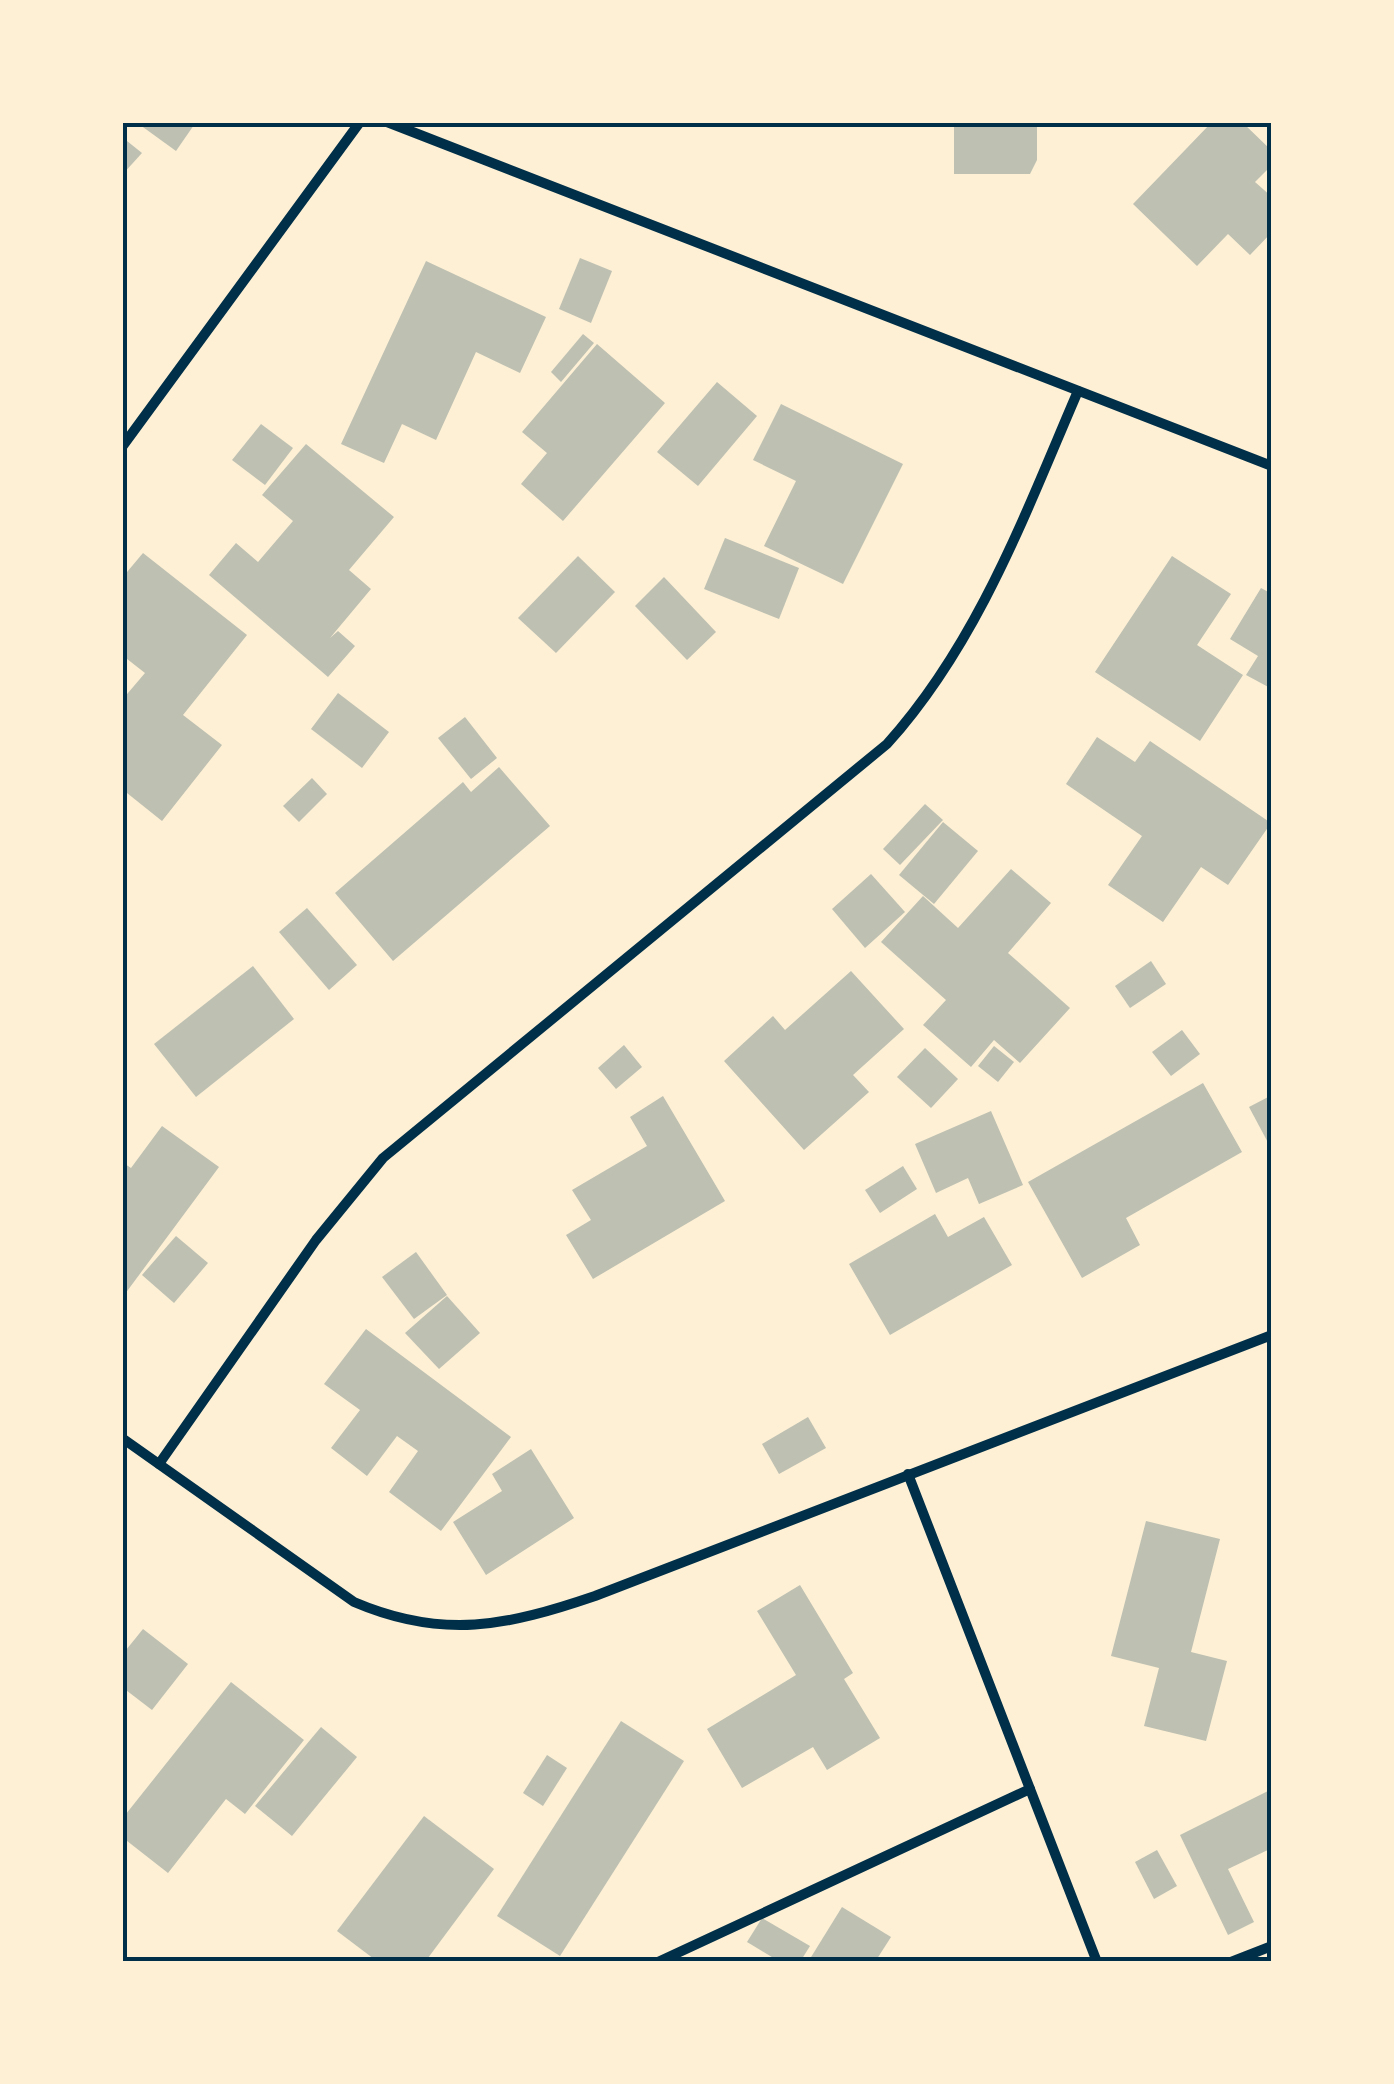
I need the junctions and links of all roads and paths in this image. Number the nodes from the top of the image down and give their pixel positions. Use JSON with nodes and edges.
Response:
{"nodes":[{"id":1,"x":360,"y":122,"type":"edge"},
{"id":2,"x":386,"y":122,"type":"edge"},
{"id":3,"x":1078,"y":391,"type":"junction"},
{"id":4,"x":122,"y":447,"type":"edge"},
{"id":5,"x":1272,"y":466,"type":"edge"},
{"id":6,"x":1272,"y":1335,"type":"edge"},
{"id":7,"x":122,"y":1438,"type":"edge"},
{"id":8,"x":159,"y":1464,"type":"junction"},
{"id":9,"x":908,"y":1474,"type":"junction"},
{"id":10,"x":1030,"y":1790,"type":"junction"},
{"id":11,"x":1272,"y":1946,"type":"edge"},
{"id":12,"x":658,"y":1962,"type":"edge"},
{"id":13,"x":1096,"y":1962,"type":"edge"},
{"id":14,"x":1231,"y":1962,"type":"edge"}],
"edges":[{"from":1,"to":4,"type":"street"},
{"from":2,"to":3,"type":"street"},
{"from":3,"to":5,"type":"street"},
{"from":3,"to":8,"type":"street"},
{"from":6,"to":9,"type":"street"},
{"from":7,"to":8,"type":"street"},
{"from":8,"to":9,"type":"street"},
{"from":9,"to":10,"type":"street"},
{"from":10,"to":12,"type":"street"},
{"from":10,"to":13,"type":"street"},
{"from":11,"to":14,"type":"street"}]}
